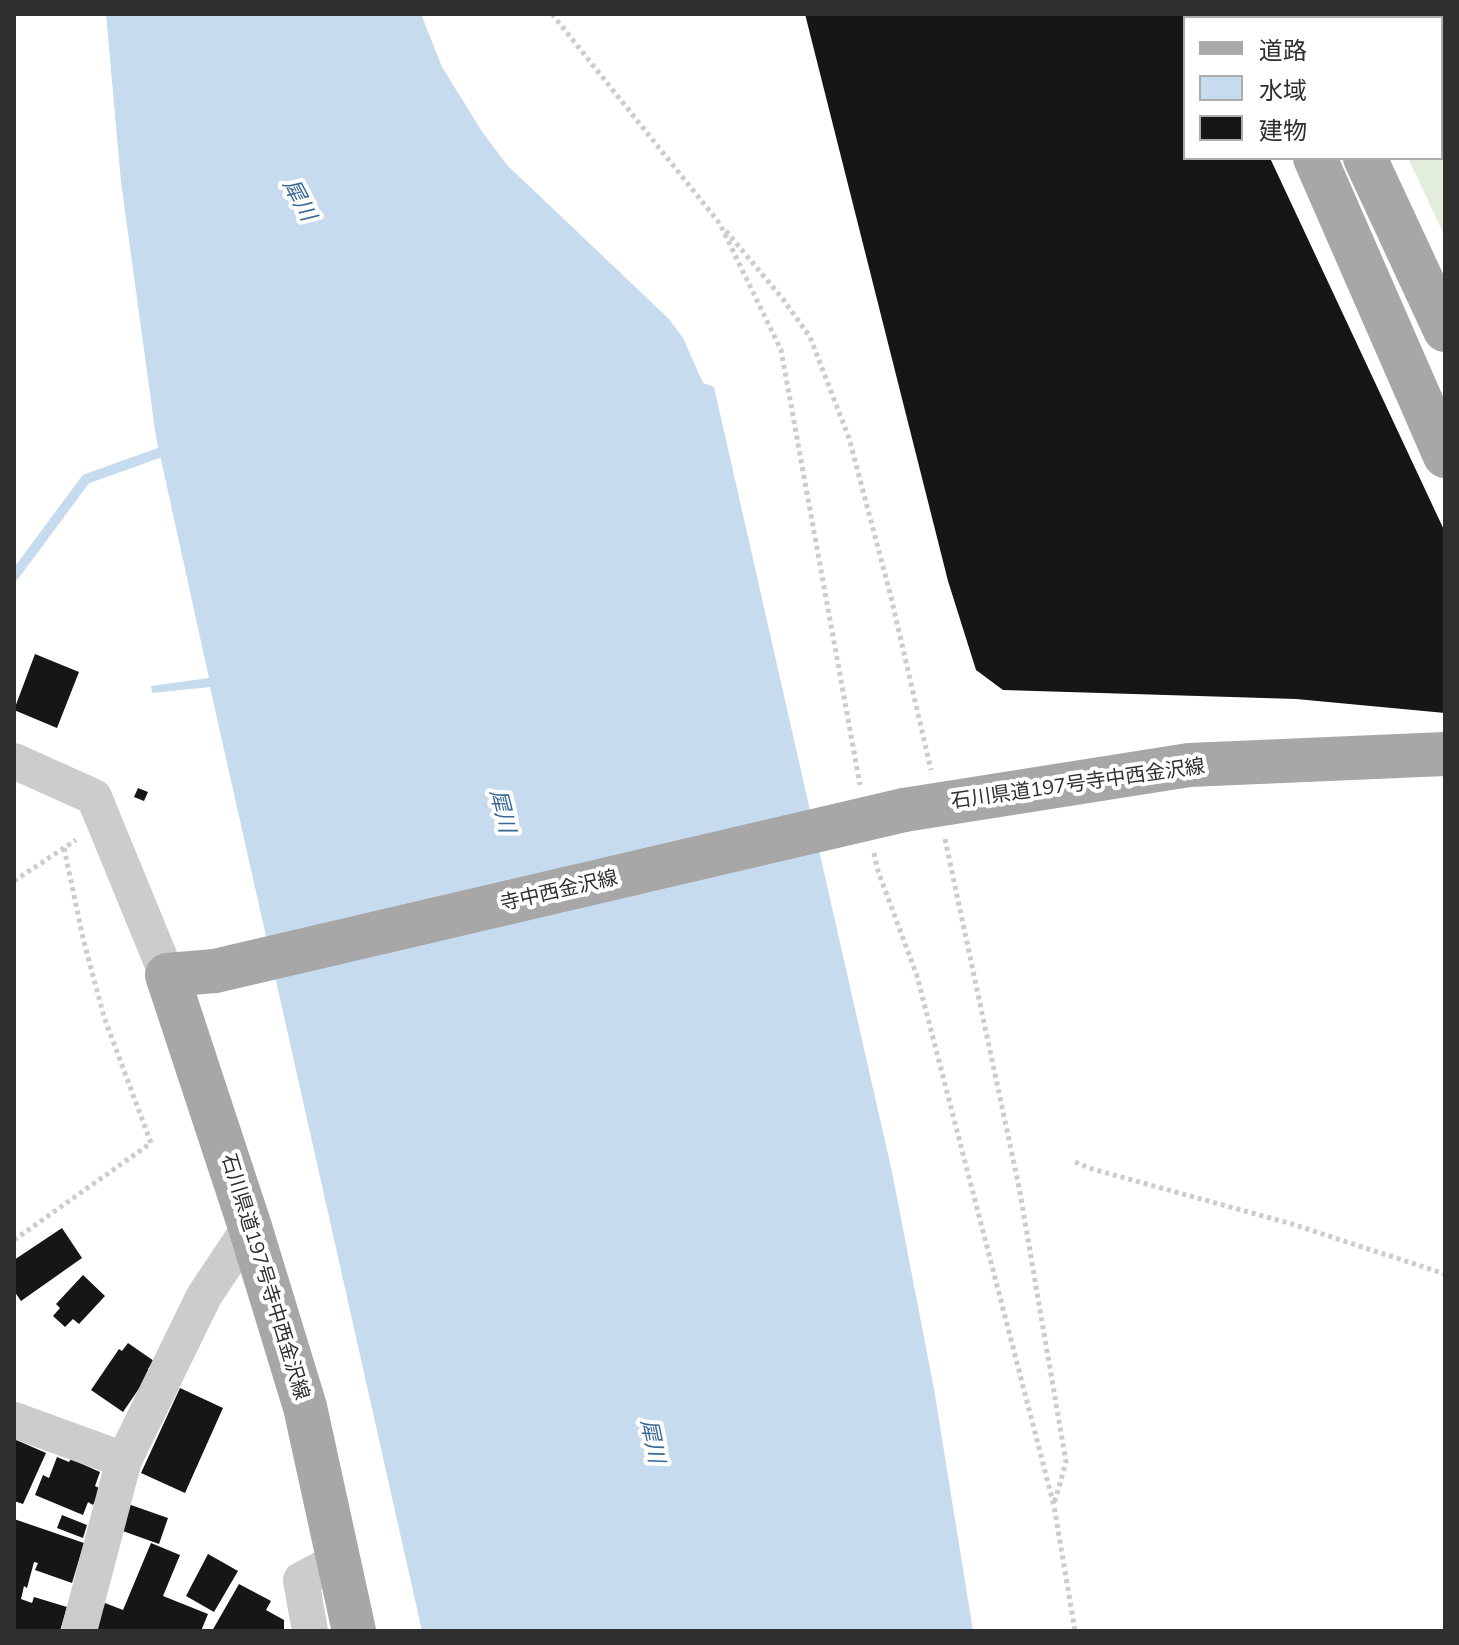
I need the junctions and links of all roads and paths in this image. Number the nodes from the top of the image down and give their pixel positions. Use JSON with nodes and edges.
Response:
{"nodes":[{"id":1,"x":1316,"y":160,"type":"edge"},
{"id":2,"x":1366,"y":160,"type":"edge"},
{"id":3,"x":720,"y":224,"type":"dead end"},
{"id":4,"x":1445,"y":330,"type":"edge"},
{"id":5,"x":1445,"y":456,"type":"edge"},
{"id":6,"x":1445,"y":754,"type":"edge"},
{"id":7,"x":14,"y":761,"type":"edge"},
{"id":8,"x":921,"y":807,"type":"junction"},
{"id":9,"x":104,"y":822,"type":"junction"},
{"id":10,"x":64,"y":848,"type":"junction"},
{"id":11,"x":14,"y":881,"type":"edge"},
{"id":12,"x":167,"y":975,"type":"junction"},
{"id":13,"x":1075,"y":1162,"type":"dead end"},
{"id":14,"x":250,"y":1227,"type":"junction"},
{"id":15,"x":14,"y":1240,"type":"edge"},
{"id":16,"x":1445,"y":1274,"type":"edge"},
{"id":17,"x":14,"y":1420,"type":"edge"},
{"id":18,"x":124,"y":1460,"type":"junction"},
{"id":19,"x":1054,"y":1506,"type":"dead end"},
{"id":20,"x":339,"y":1560,"type":"junction"},
{"id":21,"x":79,"y":1631,"type":"edge"},
{"id":22,"x":310,"y":1631,"type":"edge"},
{"id":23,"x":354,"y":1631,"type":"edge"}],
"edges":[{"from":1,"to":5,"type":"main road"},
{"from":2,"to":4,"type":"main road"},
{"from":3,"to":8,"type":"path"},
{"from":6,"to":8,"type":"main road","name":"石川県道197号寺中西金沢線"},
{"from":7,"to":9,"type":"street"},
{"from":8,"to":12,"type":"main road","name":"寺中西金沢線","bridge":true},
{"from":8,"to":19,"type":"path"},
{"from":9,"to":10,"type":"path"},
{"from":9,"to":12,"type":"street"},
{"from":10,"to":11,"type":"path"},
{"from":10,"to":15,"type":"path"},
{"from":12,"to":14,"type":"main road","name":"石川県道197号寺中西金沢線"},
{"from":13,"to":16,"type":"path"},
{"from":14,"to":18,"type":"street"},
{"from":14,"to":20,"type":"main road","name":"石川県道197号寺中西金沢線"},
{"from":17,"to":18,"type":"street"},
{"from":18,"to":21,"type":"street"},
{"from":20,"to":22,"type":"street"},
{"from":20,"to":23,"type":"main road","name":"石川県道197号寺中西金沢線"}]}
